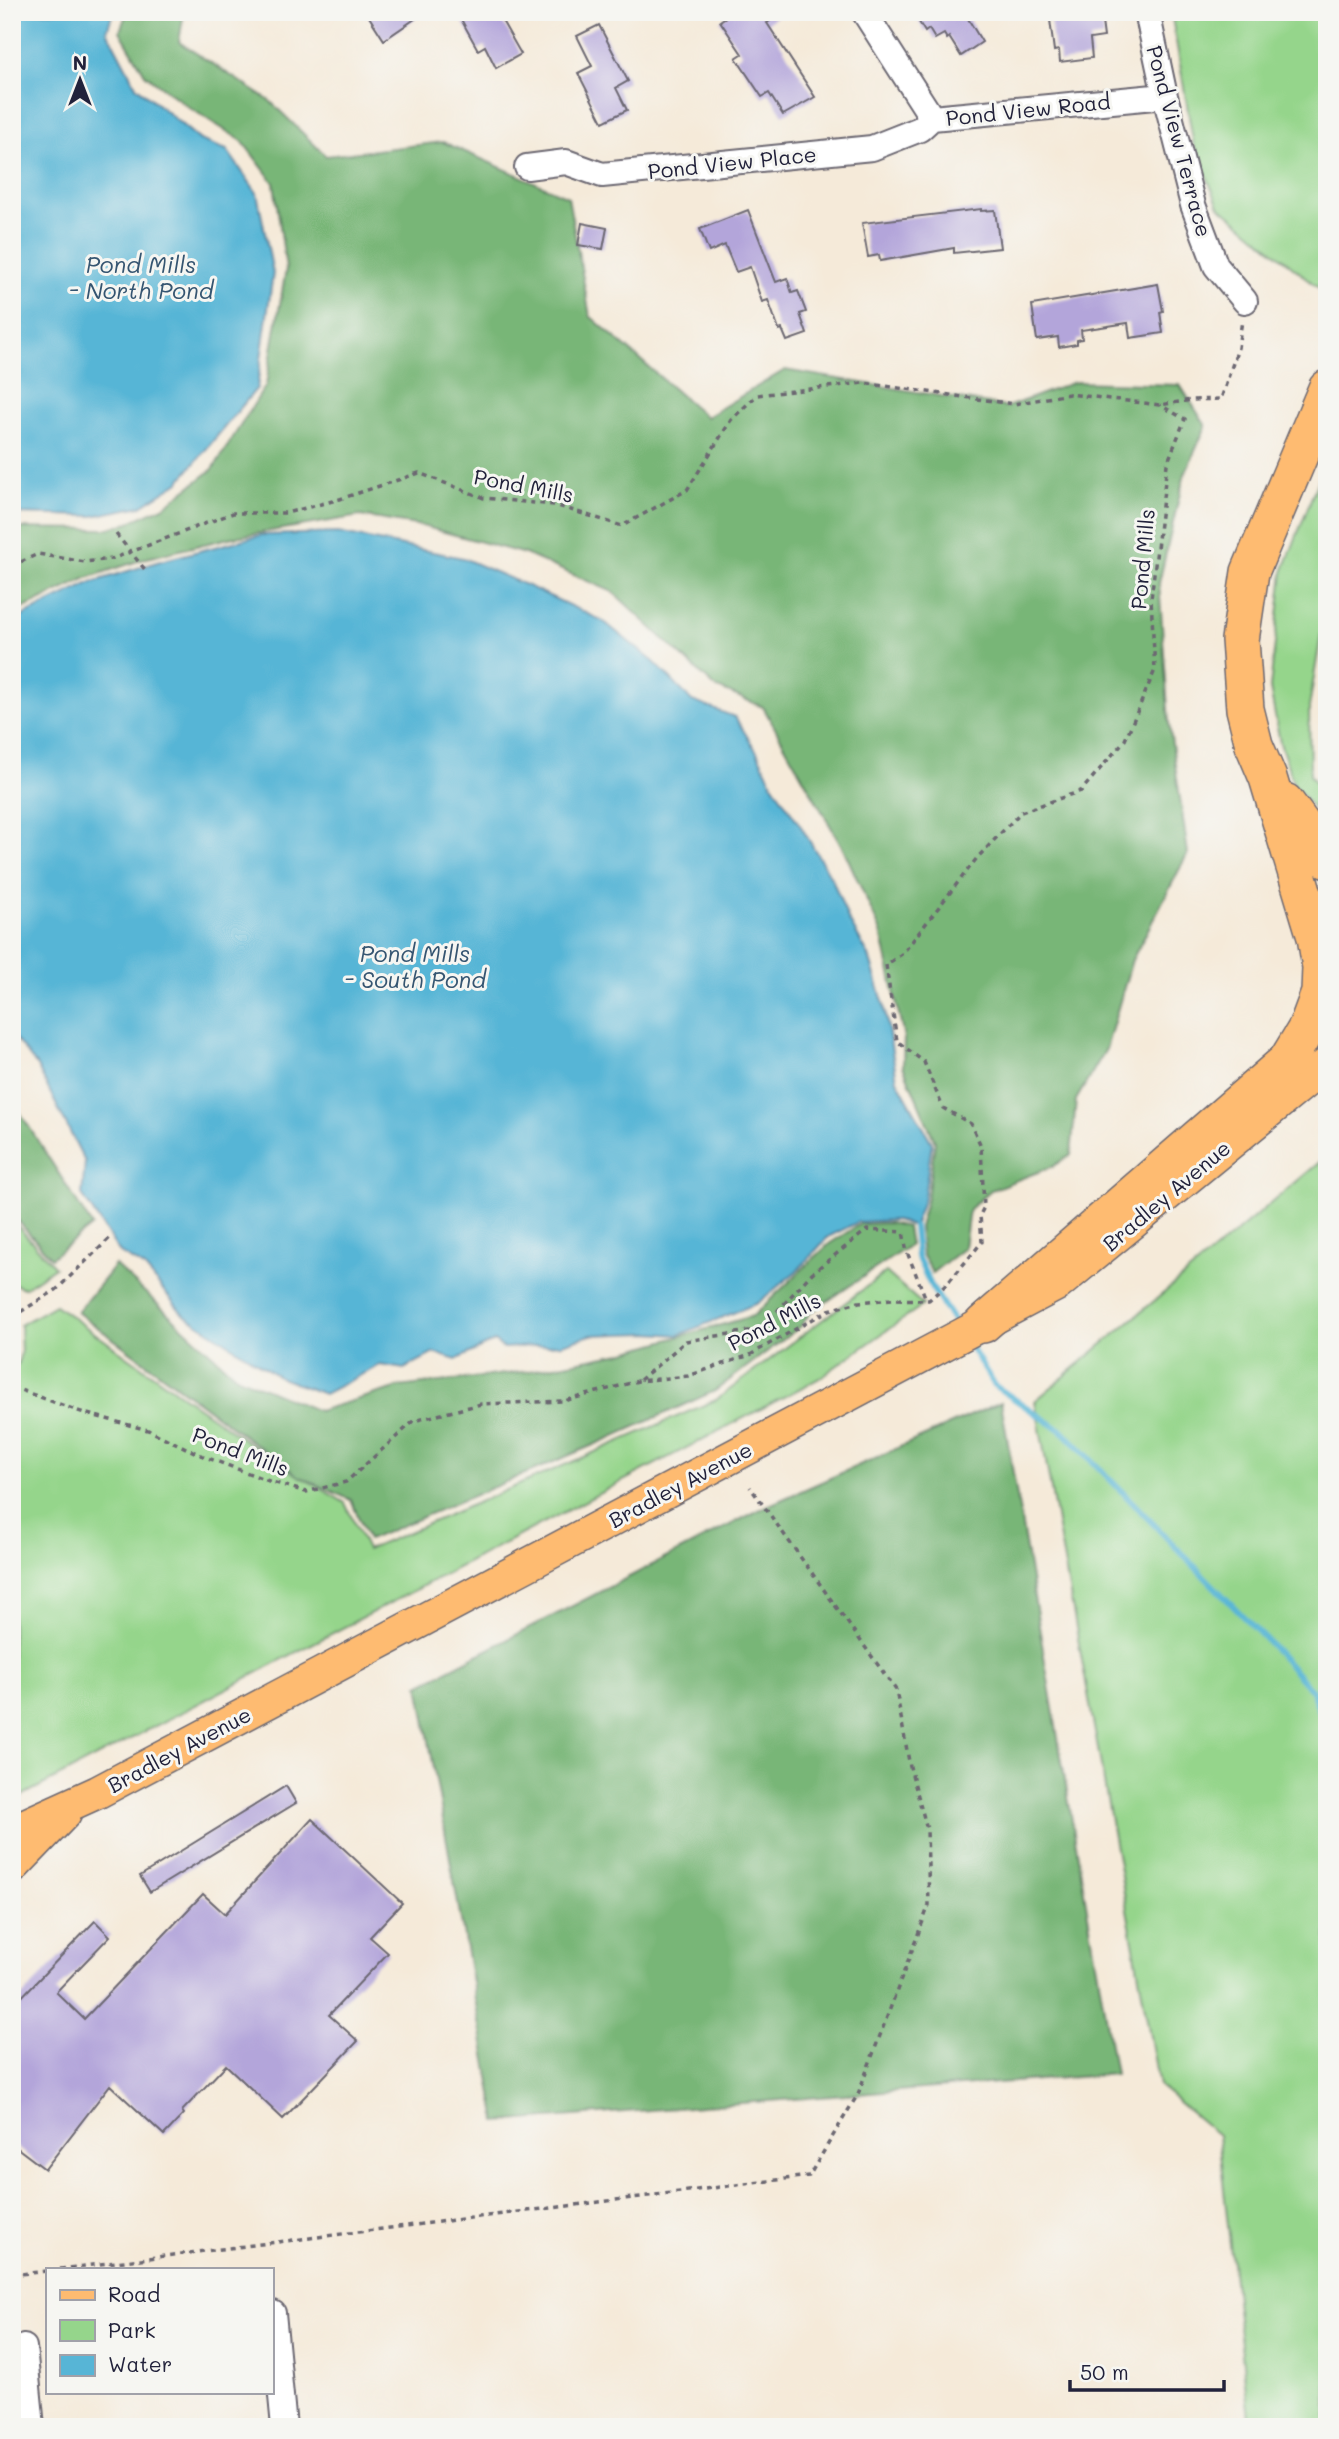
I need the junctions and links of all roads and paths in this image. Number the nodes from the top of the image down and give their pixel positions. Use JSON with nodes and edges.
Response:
{"nodes":[{"id":1,"x":864,"y":12,"type":"edge"},
{"id":2,"x":1147,"y":12,"type":"edge"},
{"id":3,"x":1165,"y":96,"type":"junction"},
{"id":4,"x":932,"y":118,"type":"junction"},
{"id":5,"x":527,"y":167,"type":"dead end"},
{"id":6,"x":1245,"y":301,"type":"joint"},
{"id":7,"x":1327,"y":390,"type":"edge"},
{"id":8,"x":1160,"y":405,"type":"junction"},
{"id":9,"x":116,"y":534,"type":"dead end"},
{"id":10,"x":130,"y":552,"type":"junction"},
{"id":11,"x":12,"y":566,"type":"edge"},
{"id":12,"x":147,"y":572,"type":"dead end"},
{"id":13,"x":1268,"y":778,"type":"junction"},
{"id":14,"x":1327,"y":859,"type":"edge"},
{"id":15,"x":1327,"y":1064,"type":"edge"},
{"id":16,"x":110,"y":1238,"type":"dead end"},
{"id":17,"x":926,"y":1299,"type":"junction"},
{"id":18,"x":12,"y":1317,"type":"edge"},
{"id":19,"x":984,"y":1324,"type":"junction"},
{"id":20,"x":638,"y":1381,"type":"junction"},
{"id":21,"x":12,"y":1387,"type":"edge"},
{"id":22,"x":750,"y":1487,"type":"dead end"},
{"id":23,"x":76,"y":1802,"type":"junction"},
{"id":24,"x":12,"y":1831,"type":"edge"},
{"id":25,"x":12,"y":1868,"type":"edge"},
{"id":26,"x":68,"y":2268,"type":"edge"},
{"id":27,"x":46,"y":2271,"type":"edge"},
{"id":28,"x":12,"y":2275,"type":"edge"},
{"id":29,"x":273,"y":2313,"type":"dead end"},
{"id":30,"x":24,"y":2347,"type":"dead end"},
{"id":31,"x":32,"y":2427,"type":"edge"},
{"id":32,"x":284,"y":2427,"type":"edge"}],
"edges":[{"from":1,"to":4,"type":"street","name":"Pond View Road"},
{"from":2,"to":3,"type":"street","name":"Pond View Terrace"},
{"from":3,"to":4,"type":"street","name":"Pond View Road"},
{"from":3,"to":6,"type":"street","name":"Pond View Terrace"},
{"from":4,"to":5,"type":"street","name":"Pond View Place"},
{"from":6,"to":8,"type":"path","name":"Pond Mills"},
{"from":7,"to":13,"type":"highway"},
{"from":8,"to":10,"type":"path","name":"Pond Mills"},
{"from":8,"to":17,"type":"path","name":"Pond Mills"},
{"from":9,"to":10,"type":"path"},
{"from":10,"to":11,"type":"path","name":"Pond Mills"},
{"from":10,"to":12,"type":"path"},
{"from":13,"to":14,"type":"highway"},
{"from":13,"to":19,"type":"highway"},
{"from":15,"to":19,"type":"main road","name":"Bradley Avenue"},
{"from":16,"to":18,"type":"path"},
{"from":17,"to":20,"type":"path","name":"Pond Mills"},
{"from":17,"to":20,"type":"path"},
{"from":19,"to":23,"type":"main road","name":"Bradley Avenue"},
{"from":20,"to":21,"type":"path","name":"Pond Mills"},
{"from":22,"to":26,"type":"path"},
{"from":23,"to":24,"type":"main road"},
{"from":23,"to":25,"type":"main road","name":"Bradley Avenue"},
{"from":27,"to":28,"type":"path"},
{"from":29,"to":32,"type":"street"},
{"from":30,"to":31,"type":"street"}]}
